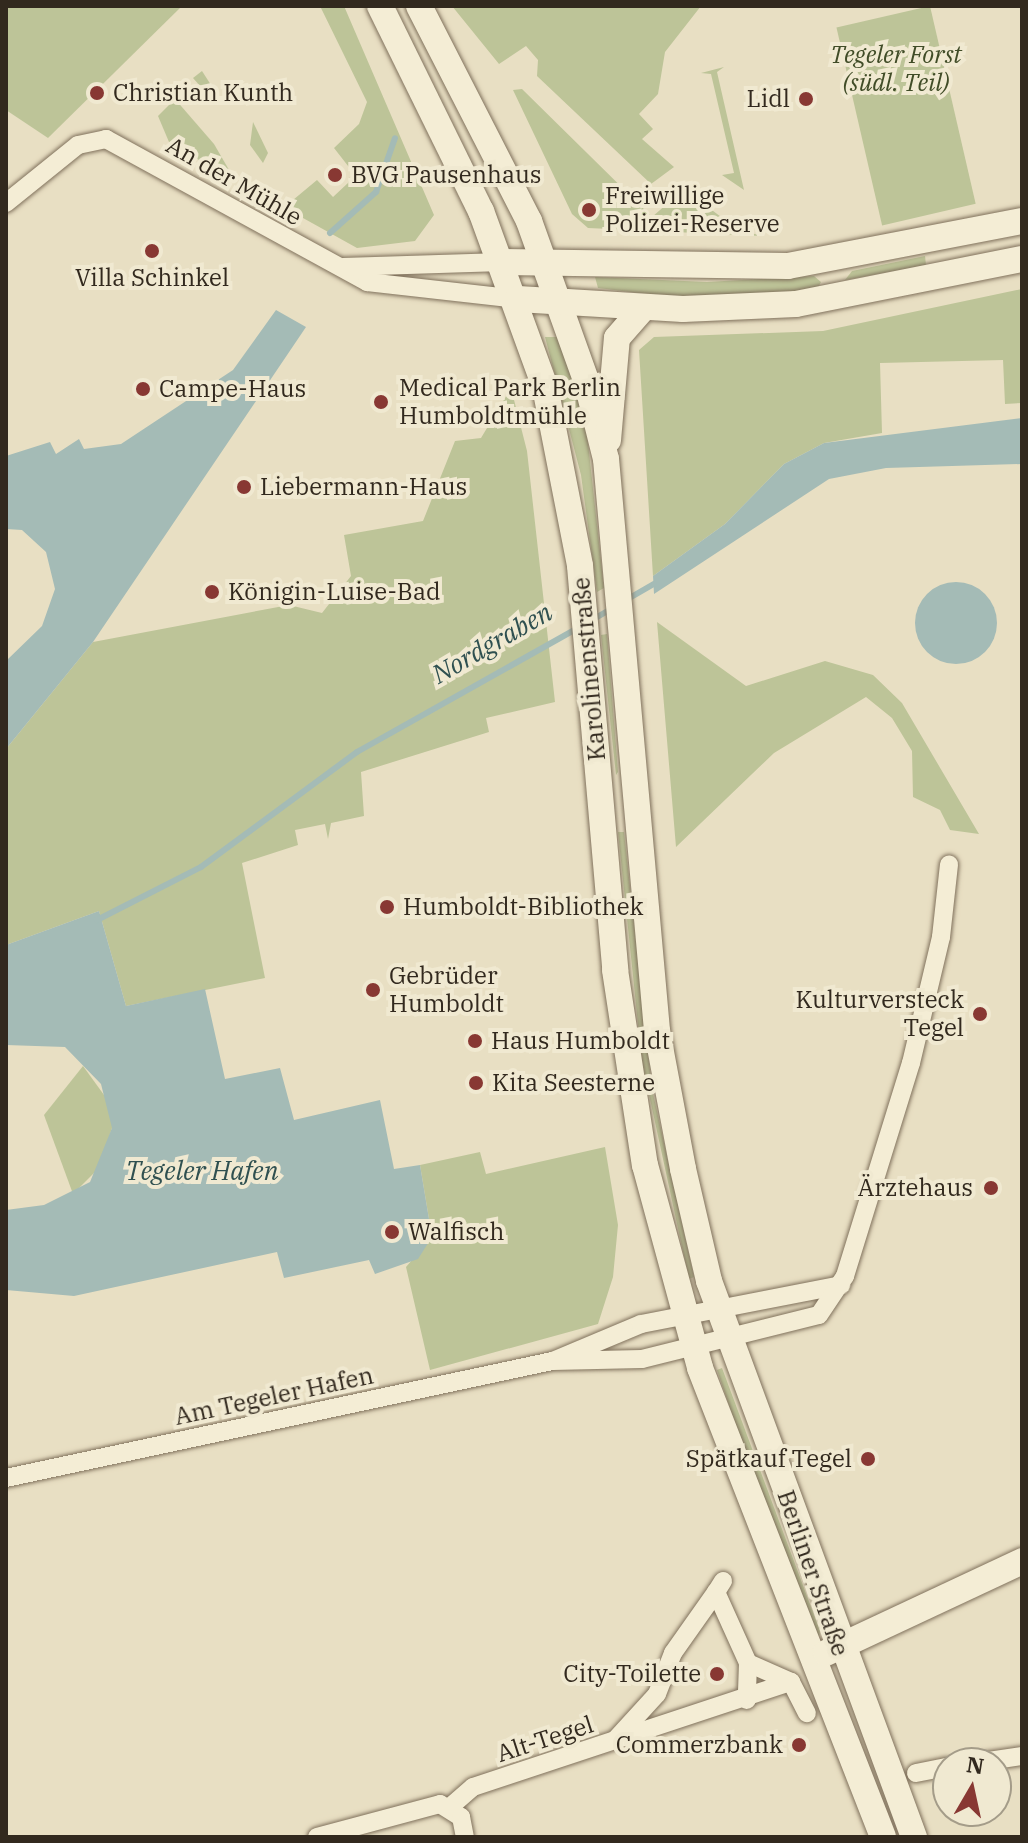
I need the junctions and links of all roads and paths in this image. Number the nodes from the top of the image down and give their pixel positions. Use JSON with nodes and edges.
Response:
{"nodes":[{"id":1,"x":380,"y":6,"type":"edge"},
{"id":2,"x":419,"y":6,"type":"edge"},
{"id":3,"x":6,"y":203,"type":"edge"},
{"id":4,"x":1022,"y":221,"type":"edge"},
{"id":5,"x":1022,"y":259,"type":"edge"},
{"id":6,"x":503,"y":262,"type":"junction"},
{"id":7,"x":544,"y":263,"type":"junction"},
{"id":8,"x":336,"y":267,"type":"junction"},
{"id":9,"x":518,"y":299,"type":"junction"},
{"id":10,"x":559,"y":302,"type":"junction"},
{"id":11,"x":644,"y":307,"type":"junction"},
{"id":12,"x":606,"y":459,"type":"junction"},
{"id":13,"x":949,"y":864,"type":"dead end"},
{"id":14,"x":841,"y":1285,"type":"junction"},
{"id":15,"x":719,"y":1307,"type":"junction"},
{"id":16,"x":682,"y":1314,"type":"junction"},
{"id":17,"x":730,"y":1339,"type":"junction"},
{"id":18,"x":692,"y":1347,"type":"junction"},
{"id":19,"x":552,"y":1361,"type":"junction"},
{"id":20,"x":6,"y":1478,"type":"edge"},
{"id":21,"x":1022,"y":1561,"type":"edge"},
{"id":22,"x":839,"y":1647,"type":"junction"},
{"id":23,"x":811,"y":1659,"type":"junction"},
{"id":24,"x":748,"y":1663,"type":"junction"},
{"id":25,"x":791,"y":1682,"type":"junction"},
{"id":26,"x":747,"y":1700,"type":"junction"},
{"id":27,"x":807,"y":1713,"type":"dead end"},
{"id":28,"x":612,"y":1743,"type":"junction"},
{"id":29,"x":932,"y":1770,"type":"edge"},
{"id":30,"x":916,"y":1773,"type":"dead end"},
{"id":31,"x":450,"y":1807,"type":"junction"},
{"id":32,"x":317,"y":1837,"type":"edge"},
{"id":33,"x":465,"y":1837,"type":"edge"},
{"id":34,"x":883,"y":1837,"type":"edge"},
{"id":35,"x":914,"y":1837,"type":"edge"}],
"edges":[{"from":1,"to":6,"type":"main road","name":"Karolinenstraße"},
{"from":2,"to":7,"type":"main road","name":"Karolinenstraße"},
{"from":3,"to":8,"type":"street","name":"An der Mühle"},
{"from":4,"to":7,"type":"main road"},
{"from":5,"to":11,"type":"main road"},
{"from":6,"to":7,"type":"main road"},
{"from":6,"to":8,"type":"street"},
{"from":6,"to":9,"type":"main road","name":"Karolinenstraße"},
{"from":7,"to":10,"type":"main road","name":"Karolinenstraße"},
{"from":8,"to":9,"type":"street","name":"An der Mühle"},
{"from":9,"to":10,"type":"main road"},
{"from":9,"to":16,"type":"main road","name":"Karolinenstraße"},
{"from":10,"to":11,"type":"main road"},
{"from":10,"to":12,"type":"main road","name":"Karolinenstraße"},
{"from":11,"to":12,"type":"main road"},
{"from":12,"to":15,"type":"main road","name":"Karolinenstraße"},
{"from":13,"to":14,"type":"street"},
{"from":14,"to":15,"type":"street","name":"Am Tegeler Hafen"},
{"from":14,"to":17,"type":"street","name":"Am Tegeler Hafen"},
{"from":15,"to":16,"type":"street","name":"Am Tegeler Hafen"},
{"from":15,"to":17,"type":"main road","name":"Berliner Straße"},
{"from":16,"to":18,"type":"main road","name":"Berliner Straße"},
{"from":16,"to":19,"type":"street","name":"Am Tegeler Hafen"},
{"from":17,"to":18,"type":"street","name":"Am Tegeler Hafen"},
{"from":17,"to":22,"type":"main road","name":"Berliner Straße"},
{"from":18,"to":19,"type":"street","name":"Am Tegeler Hafen"},
{"from":18,"to":23,"type":"main road","name":"Berliner Straße"},
{"from":19,"to":20,"type":"street","name":"Am Tegeler Hafen"},
{"from":21,"to":22,"type":"main road"},
{"from":22,"to":23,"type":"main road"},
{"from":22,"to":35,"type":"main road","name":"Berliner Straße"},
{"from":23,"to":34,"type":"main road","name":"Berliner Straße"},
{"from":24,"to":25,"type":"street"},
{"from":24,"to":26,"type":"street"},
{"from":24,"to":28,"type":"street"},
{"from":25,"to":26,"type":"street","name":"Alt-Tegel"},
{"from":25,"to":27,"type":"street"},
{"from":26,"to":28,"type":"street","name":"Alt-Tegel"},
{"from":28,"to":31,"type":"street","name":"Alt-Tegel"},
{"from":29,"to":30,"type":"street"},
{"from":31,"to":32,"type":"street"},
{"from":31,"to":33,"type":"street"}]}
